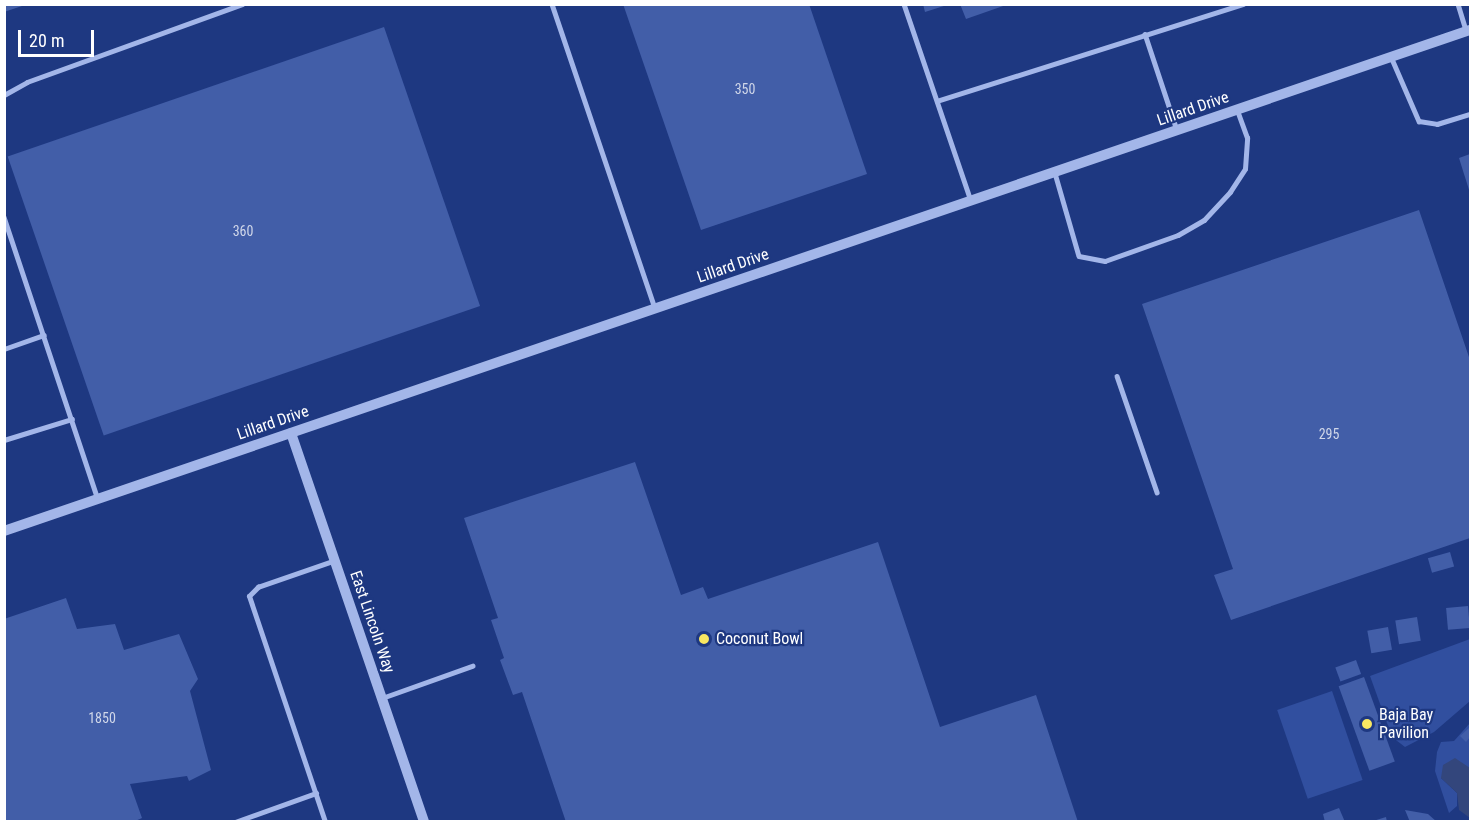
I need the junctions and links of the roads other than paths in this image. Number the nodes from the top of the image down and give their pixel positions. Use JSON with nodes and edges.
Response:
{"nodes":[{"id":1,"x":242,"y":4,"type":"edge"},
{"id":2,"x":552,"y":4,"type":"edge"},
{"id":3,"x":904,"y":4,"type":"edge"},
{"id":4,"x":1243,"y":4,"type":"edge"},
{"id":5,"x":1458,"y":4,"type":"edge"},
{"id":6,"x":1468,"y":30,"type":"edge"},
{"id":7,"x":1145,"y":34,"type":"junction"},
{"id":8,"x":1391,"y":57,"type":"junction"},
{"id":9,"x":4,"y":95,"type":"edge"},
{"id":10,"x":937,"y":101,"type":"junction"},
{"id":11,"x":1237,"y":110,"type":"junction"},
{"id":12,"x":1470,"y":114,"type":"edge"},
{"id":13,"x":1177,"y":130,"type":"junction"},
{"id":14,"x":1055,"y":172,"type":"junction"},
{"id":15,"x":971,"y":201,"type":"junction"},
{"id":16,"x":4,"y":217,"type":"edge"},
{"id":17,"x":655,"y":309,"type":"junction"},
{"id":18,"x":44,"y":335,"type":"junction"},
{"id":19,"x":4,"y":349,"type":"edge"},
{"id":20,"x":1117,"y":376,"type":"dead end"},
{"id":21,"x":72,"y":419,"type":"junction"},
{"id":22,"x":291,"y":433,"type":"junction"},
{"id":23,"x":4,"y":440,"type":"edge"},
{"id":24,"x":1157,"y":492,"type":"dead end"},
{"id":25,"x":98,"y":499,"type":"junction"},
{"id":26,"x":4,"y":531,"type":"edge"},
{"id":27,"x":335,"y":561,"type":"junction"},
{"id":28,"x":472,"y":666,"type":"dead end"},
{"id":29,"x":382,"y":698,"type":"junction"},
{"id":30,"x":316,"y":793,"type":"junction"},
{"id":31,"x":241,"y":820,"type":"edge"},
{"id":32,"x":235,"y":822,"type":"edge"},
{"id":33,"x":326,"y":822,"type":"edge"},
{"id":34,"x":424,"y":822,"type":"edge"}],
"edges":[{"from":1,"to":9,"type":"lane"},
{"from":2,"to":17,"type":"lane"},
{"from":3,"to":10,"type":"lane"},
{"from":4,"to":7,"type":"lane"},
{"from":5,"to":6,"type":"lane"},
{"from":6,"to":8,"type":"street","name":"Lillard Drive"},
{"from":7,"to":10,"type":"lane"},
{"from":7,"to":13,"type":"lane"},
{"from":8,"to":11,"type":"street","name":"Lillard Drive"},
{"from":8,"to":12,"type":"lane"},
{"from":10,"to":15,"type":"lane"},
{"from":11,"to":13,"type":"street","name":"Lillard Drive"},
{"from":11,"to":14,"type":"lane"},
{"from":13,"to":14,"type":"street","name":"Lillard Drive"},
{"from":14,"to":15,"type":"street","name":"Lillard Drive"},
{"from":15,"to":17,"type":"street","name":"Lillard Drive"},
{"from":16,"to":18,"type":"lane"},
{"from":17,"to":22,"type":"street","name":"Lillard Drive"},
{"from":18,"to":19,"type":"lane"},
{"from":18,"to":21,"type":"lane"},
{"from":20,"to":24,"type":"lane"},
{"from":21,"to":23,"type":"lane"},
{"from":21,"to":25,"type":"lane"},
{"from":22,"to":25,"type":"street","name":"Lillard Drive"},
{"from":22,"to":27,"type":"street","name":"East Lincoln Way"},
{"from":25,"to":26,"type":"street","name":"Lillard Drive"},
{"from":27,"to":29,"type":"street","name":"East Lincoln Way"},
{"from":27,"to":30,"type":"lane"},
{"from":28,"to":29,"type":"lane"},
{"from":29,"to":34,"type":"street","name":"East Lincoln Way"},
{"from":30,"to":31,"type":"lane"},
{"from":30,"to":33,"type":"lane"},
{"from":31,"to":32,"type":"lane"}]}
